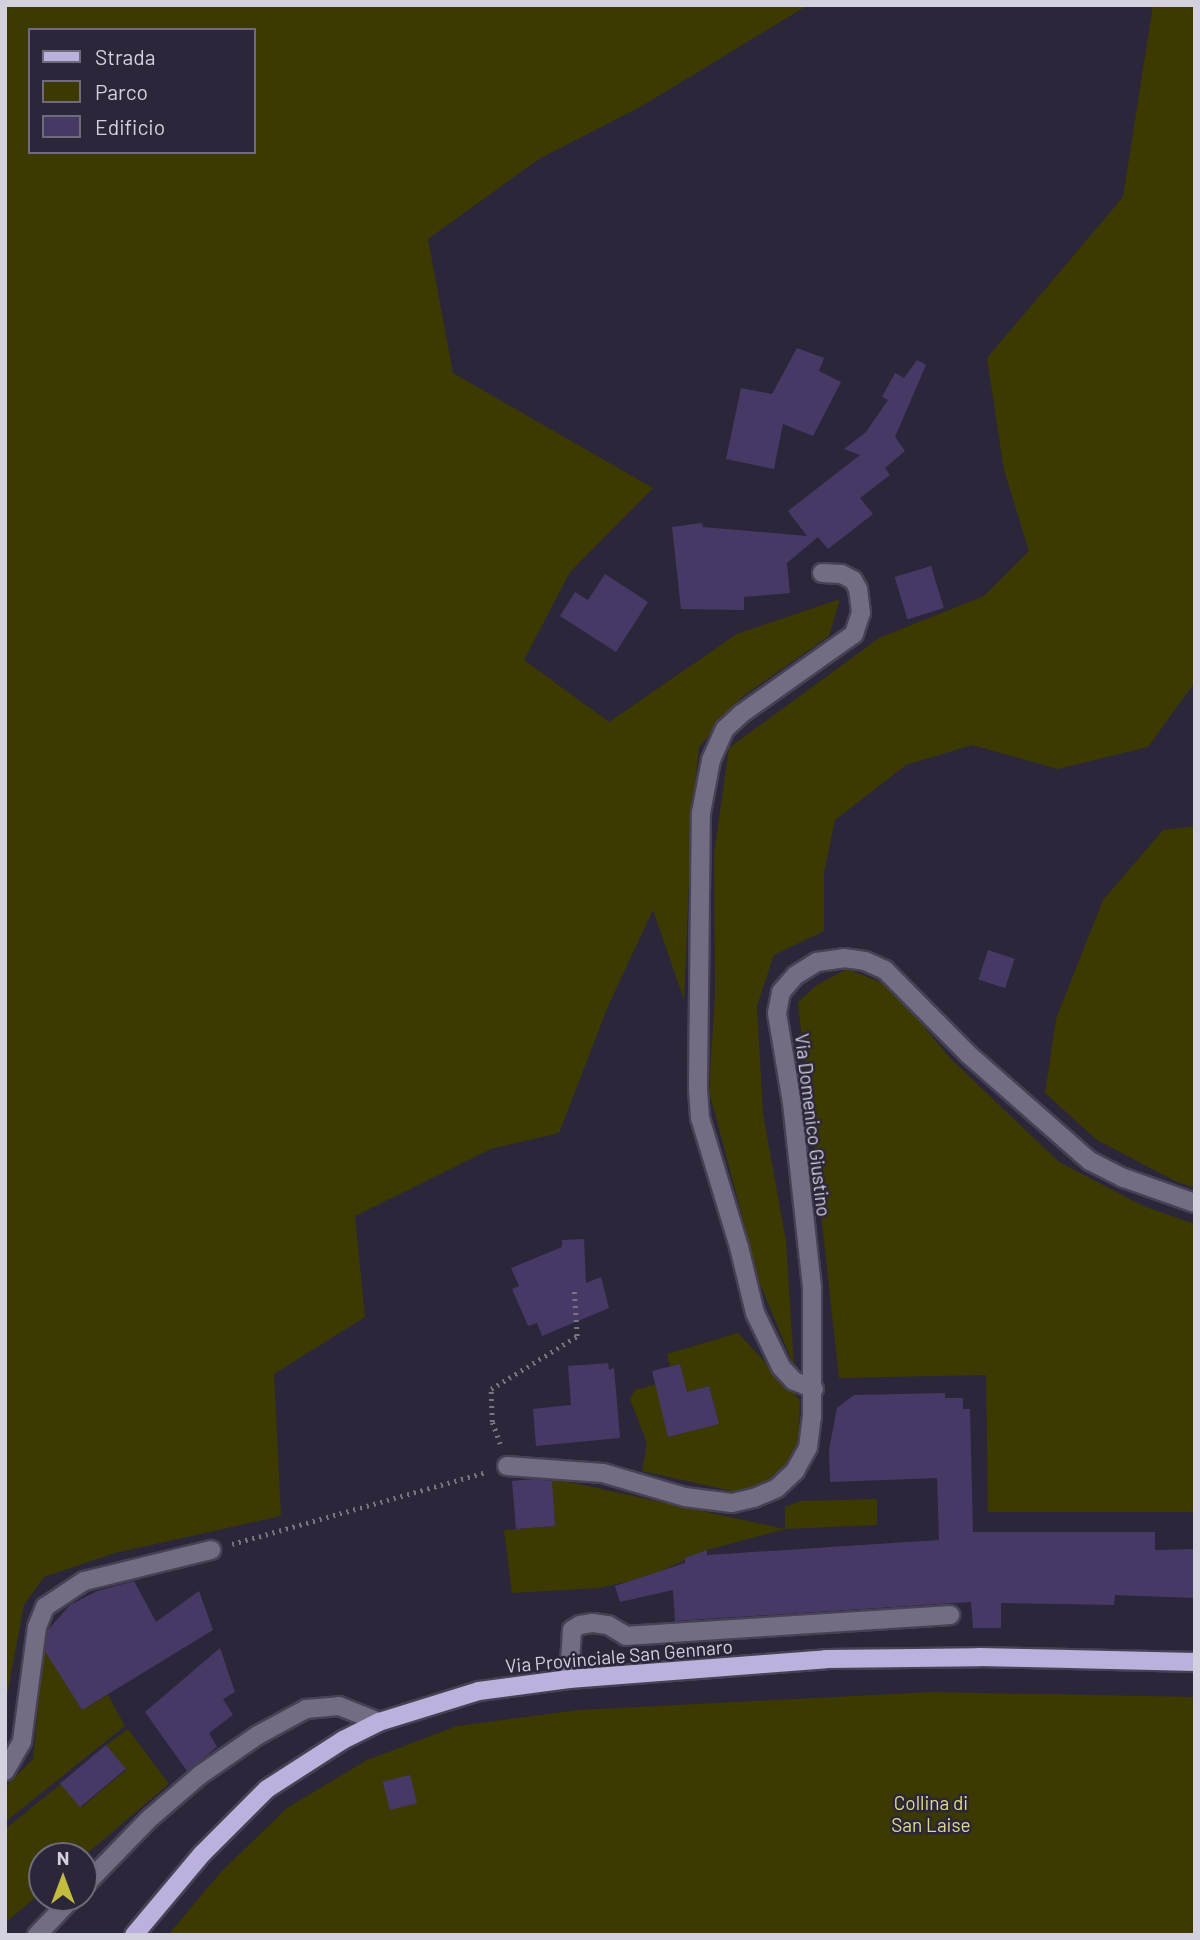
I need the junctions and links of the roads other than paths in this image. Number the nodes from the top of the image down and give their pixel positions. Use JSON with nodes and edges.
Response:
{"nodes":[{"id":1,"x":822,"y":573,"type":"dead end"},
{"id":2,"x":1195,"y":1203,"type":"edge"},
{"id":3,"x":814,"y":1389,"type":"junction"},
{"id":4,"x":507,"y":1466,"type":"road end"},
{"id":5,"x":211,"y":1550,"type":"road end"},
{"id":6,"x":950,"y":1615,"type":"dead end"},
{"id":7,"x":1195,"y":1662,"type":"edge"},
{"id":8,"x":569,"y":1679,"type":"junction"},
{"id":9,"x":379,"y":1722,"type":"junction"},
{"id":10,"x":5,"y":1771,"type":"edge"},
{"id":11,"x":98,"y":1871,"type":"edge"},
{"id":12,"x":59,"y":1912,"type":"edge"},
{"id":13,"x":37,"y":1935,"type":"edge"},
{"id":14,"x":134,"y":1935,"type":"edge"}],
"edges":[{"from":1,"to":3,"type":"lane"},
{"from":2,"to":3,"type":"lane","name":"Via Domenico Giustino"},
{"from":3,"to":4,"type":"lane","name":"Via Domenico Giustino"},
{"from":5,"to":10,"type":"lane"},
{"from":6,"to":8,"type":"lane"},
{"from":7,"to":8,"type":"main road","name":"Via Provinciale San Gennaro"},
{"from":8,"to":9,"type":"main road","name":"Via Provinciale San Gennaro"},
{"from":9,"to":11,"type":"lane"},
{"from":9,"to":14,"type":"main road","name":"Via Provinciale San Gennaro"},
{"from":12,"to":13,"type":"lane"}]}
